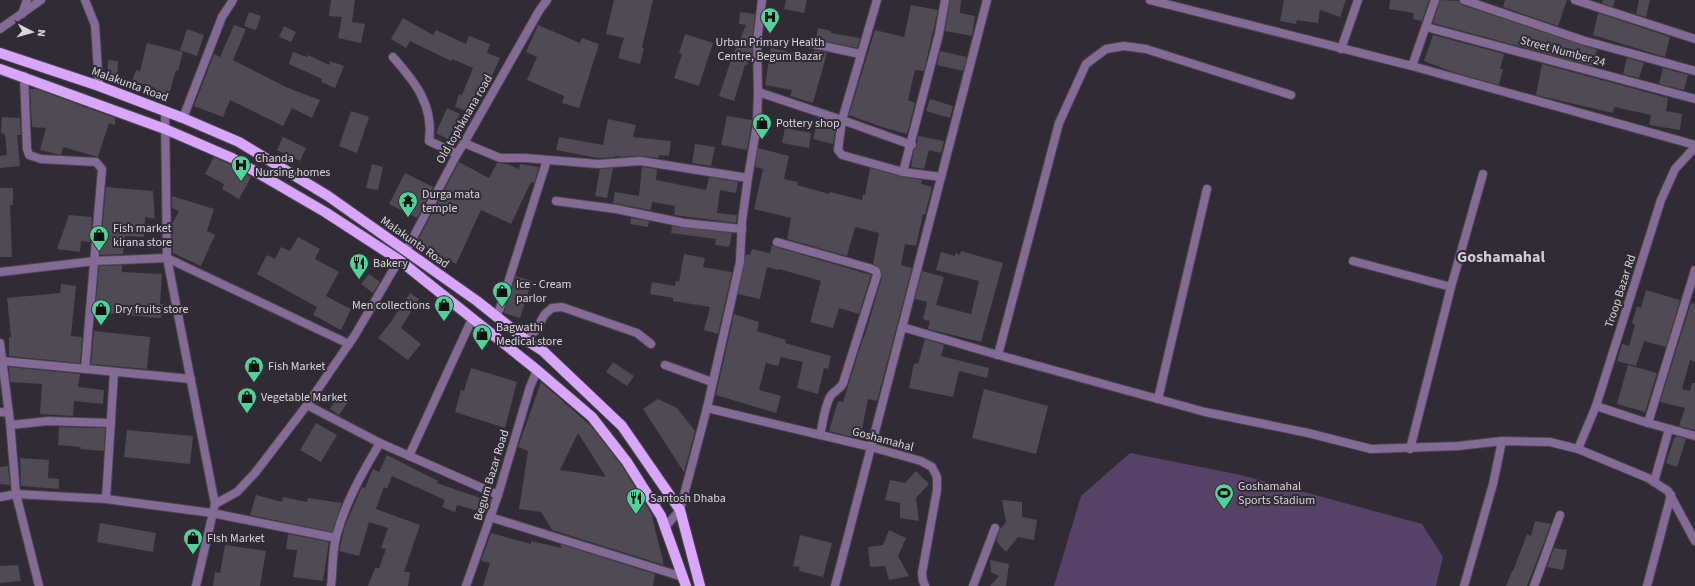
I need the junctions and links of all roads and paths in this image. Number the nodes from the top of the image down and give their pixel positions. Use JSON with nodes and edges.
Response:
{"nodes":[{"id":1,"x":27,"y":0,"type":"edge"},
{"id":2,"x":41,"y":0,"type":"edge"},
{"id":3,"x":85,"y":0,"type":"edge"},
{"id":4,"x":233,"y":0,"type":"edge"},
{"id":5,"x":547,"y":0,"type":"edge"},
{"id":6,"x":762,"y":0,"type":"edge"},
{"id":7,"x":877,"y":0,"type":"edge"},
{"id":8,"x":945,"y":0,"type":"edge"},
{"id":9,"x":987,"y":0,"type":"edge"},
{"id":10,"x":1150,"y":0,"type":"edge"},
{"id":11,"x":1358,"y":0,"type":"edge"},
{"id":12,"x":1435,"y":0,"type":"edge"},
{"id":13,"x":1464,"y":0,"type":"edge"},
{"id":14,"x":1575,"y":0,"type":"edge"},
{"id":15,"x":22,"y":14,"type":"junction"},
{"id":16,"x":1426,"y":27,"type":"junction"},
{"id":17,"x":0,"y":29,"type":"edge"},
{"id":18,"x":1695,"y":39,"type":"edge"},
{"id":19,"x":809,"y":43,"type":"dead end"},
{"id":20,"x":1341,"y":49,"type":"junction"},
{"id":21,"x":0,"y":54,"type":"edge"},
{"id":22,"x":860,"y":54,"type":"junction"},
{"id":23,"x":393,"y":57,"type":"dead end"},
{"id":24,"x":1412,"y":66,"type":"junction"},
{"id":25,"x":0,"y":69,"type":"edge"},
{"id":26,"x":1695,"y":71,"type":"edge"},
{"id":27,"x":24,"y":76,"type":"junction"},
{"id":28,"x":99,"y":86,"type":"junction"},
{"id":29,"x":758,"y":92,"type":"junction"},
{"id":30,"x":1291,"y":95,"type":"dead end"},
{"id":31,"x":1695,"y":99,"type":"edge"},
{"id":32,"x":165,"y":111,"type":"junction"},
{"id":33,"x":183,"y":118,"type":"junction"},
{"id":34,"x":842,"y":120,"type":"junction"},
{"id":35,"x":165,"y":129,"type":"junction"},
{"id":36,"x":464,"y":143,"type":"junction"},
{"id":37,"x":912,"y":145,"type":"junction"},
{"id":38,"x":1695,"y":146,"type":"edge"},
{"id":39,"x":457,"y":154,"type":"junction"},
{"id":40,"x":547,"y":160,"type":"junction"},
{"id":41,"x":904,"y":172,"type":"junction"},
{"id":42,"x":1483,"y":174,"type":"dead end"},
{"id":43,"x":941,"y":177,"type":"junction"},
{"id":44,"x":748,"y":178,"type":"junction"},
{"id":45,"x":1207,"y":189,"type":"dead end"},
{"id":46,"x":556,"y":201,"type":"dead end"},
{"id":47,"x":742,"y":230,"type":"junction"},
{"id":48,"x":777,"y":242,"type":"dead end"},
{"id":49,"x":406,"y":251,"type":"junction"},
{"id":50,"x":166,"y":258,"type":"junction"},
{"id":51,"x":399,"y":260,"type":"junction"},
{"id":52,"x":95,"y":261,"type":"junction"},
{"id":53,"x":1353,"y":261,"type":"dead end"},
{"id":54,"x":1695,"y":270,"type":"edge"},
{"id":55,"x":0,"y":272,"type":"edge"},
{"id":56,"x":1451,"y":287,"type":"junction"},
{"id":57,"x":496,"y":316,"type":"junction"},
{"id":58,"x":472,"y":319,"type":"junction"},
{"id":59,"x":902,"y":327,"type":"junction"},
{"id":60,"x":526,"y":340,"type":"junction"},
{"id":61,"x":0,"y":343,"type":"edge"},
{"id":62,"x":349,"y":344,"type":"junction"},
{"id":63,"x":651,"y":344,"type":"dead end"},
{"id":64,"x":546,"y":354,"type":"junction"},
{"id":65,"x":998,"y":355,"type":"junction"},
{"id":66,"x":2,"y":361,"type":"junction"},
{"id":67,"x":665,"y":365,"type":"dead end"},
{"id":68,"x":84,"y":369,"type":"junction"},
{"id":69,"x":537,"y":370,"type":"junction"},
{"id":70,"x":114,"y":372,"type":"junction"},
{"id":71,"x":191,"y":379,"type":"junction"},
{"id":72,"x":712,"y":382,"type":"junction"},
{"id":73,"x":1158,"y":399,"type":"junction"},
{"id":74,"x":307,"y":406,"type":"junction"},
{"id":75,"x":1596,"y":406,"type":"junction"},
{"id":76,"x":707,"y":408,"type":"junction"},
{"id":77,"x":0,"y":412,"type":"edge"},
{"id":78,"x":9,"y":413,"type":"junction"},
{"id":79,"x":111,"y":423,"type":"junction"},
{"id":80,"x":1648,"y":423,"type":"junction"},
{"id":81,"x":10,"y":425,"type":"junction"},
{"id":82,"x":1669,"y":429,"type":"junction"},
{"id":83,"x":820,"y":435,"type":"junction"},
{"id":84,"x":1695,"y":436,"type":"edge"},
{"id":85,"x":1502,"y":441,"type":"junction"},
{"id":86,"x":380,"y":442,"type":"junction"},
{"id":87,"x":871,"y":447,"type":"junction"},
{"id":88,"x":1410,"y":449,"type":"junction"},
{"id":89,"x":1578,"y":449,"type":"junction"},
{"id":90,"x":409,"y":456,"type":"junction"},
{"id":91,"x":1654,"y":482,"type":"junction"},
{"id":92,"x":16,"y":494,"type":"junction"},
{"id":93,"x":498,"y":495,"type":"junction"},
{"id":94,"x":1671,"y":495,"type":"junction"},
{"id":95,"x":0,"y":497,"type":"edge"},
{"id":96,"x":106,"y":499,"type":"junction"},
{"id":97,"x":215,"y":504,"type":"junction"},
{"id":98,"x":680,"y":510,"type":"junction"},
{"id":99,"x":212,"y":513,"type":"junction"},
{"id":100,"x":1560,"y":515,"type":"dead end"},
{"id":101,"x":490,"y":517,"type":"junction"},
{"id":102,"x":665,"y":527,"type":"junction"},
{"id":103,"x":995,"y":528,"type":"dead end"},
{"id":104,"x":336,"y":538,"type":"junction"},
{"id":105,"x":1695,"y":541,"type":"edge"},
{"id":106,"x":685,"y":582,"type":"edge"},
{"id":107,"x":40,"y":586,"type":"edge"},
{"id":108,"x":196,"y":586,"type":"edge"},
{"id":109,"x":331,"y":586,"type":"edge"},
{"id":110,"x":466,"y":586,"type":"edge"},
{"id":111,"x":700,"y":586,"type":"edge"},
{"id":112,"x":835,"y":586,"type":"edge"},
{"id":113,"x":925,"y":586,"type":"edge"},
{"id":114,"x":973,"y":586,"type":"edge"},
{"id":115,"x":1464,"y":586,"type":"edge"},
{"id":116,"x":1534,"y":586,"type":"edge"},
{"id":117,"x":1647,"y":586,"type":"edge"}],
"edges":[{"from":1,"to":15,"type":"street"},
{"from":2,"to":15,"type":"street"},
{"from":3,"to":28,"type":"street"},
{"from":4,"to":33,"type":"street"},
{"from":5,"to":36,"type":"street","name":"Old tophknana road"},
{"from":6,"to":29,"type":"street"},
{"from":7,"to":22,"type":"street"},
{"from":8,"to":37,"type":"street"},
{"from":9,"to":43,"type":"street"},
{"from":10,"to":20,"type":"street"},
{"from":11,"to":20,"type":"street"},
{"from":12,"to":16,"type":"street"},
{"from":13,"to":26,"type":"street"},
{"from":14,"to":18,"type":"street"},
{"from":15,"to":17,"type":"street"},
{"from":16,"to":24,"type":"street"},
{"from":16,"to":31,"type":"street","name":"Street Number 24"},
{"from":19,"to":22,"type":"street"},
{"from":20,"to":24,"type":"street"},
{"from":21,"to":28,"type":"main road","name":"Malakunta Road"},
{"from":22,"to":34,"type":"street"},
{"from":23,"to":39,"type":"street"},
{"from":24,"to":38,"type":"street"},
{"from":25,"to":27,"type":"main road"},
{"from":27,"to":35,"type":"main road"},
{"from":27,"to":52,"type":"street"},
{"from":28,"to":32,"type":"main road","name":"Malakunta Road"},
{"from":29,"to":34,"type":"street"},
{"from":29,"to":44,"type":"street"},
{"from":30,"to":65,"type":"street"},
{"from":32,"to":33,"type":"main road","name":"Malakunta Road"},
{"from":32,"to":35,"type":"street"},
{"from":33,"to":49,"type":"main road","name":"Malakunta Road"},
{"from":34,"to":37,"type":"street"},
{"from":34,"to":41,"type":"street"},
{"from":35,"to":50,"type":"street"},
{"from":35,"to":51,"type":"main road"},
{"from":36,"to":39,"type":"street","name":"Old tophknana road"},
{"from":36,"to":40,"type":"street"},
{"from":37,"to":41,"type":"street"},
{"from":38,"to":75,"type":"street","name":"Troop Bazar Rd"},
{"from":39,"to":49,"type":"street","name":"Old tophknana road"},
{"from":40,"to":44,"type":"street"},
{"from":40,"to":57,"type":"street"},
{"from":41,"to":43,"type":"street"},
{"from":42,"to":56,"type":"street"},
{"from":43,"to":59,"type":"street"},
{"from":44,"to":47,"type":"street"},
{"from":45,"to":73,"type":"street"},
{"from":46,"to":47,"type":"street"},
{"from":47,"to":72,"type":"street"},
{"from":48,"to":83,"type":"street"},
{"from":49,"to":57,"type":"main road","name":"Malakunta Road"},
{"from":50,"to":52,"type":"street"},
{"from":50,"to":62,"type":"street"},
{"from":50,"to":71,"type":"street"},
{"from":51,"to":58,"type":"main road"},
{"from":51,"to":62,"type":"street"},
{"from":52,"to":55,"type":"street"},
{"from":52,"to":68,"type":"street"},
{"from":53,"to":56,"type":"street"},
{"from":54,"to":80,"type":"street"},
{"from":56,"to":88,"type":"street"},
{"from":57,"to":60,"type":"main road","name":"Malakunta Road"},
{"from":58,"to":69,"type":"main road"},
{"from":58,"to":90,"type":"street"},
{"from":59,"to":65,"type":"street"},
{"from":59,"to":87,"type":"street"},
{"from":60,"to":63,"type":"street"},
{"from":60,"to":64,"type":"main road","name":"Malakunta Road"},
{"from":61,"to":66,"type":"street"},
{"from":62,"to":74,"type":"street"},
{"from":64,"to":69,"type":"main road"},
{"from":64,"to":98,"type":"main road","name":"Malakunta Road"},
{"from":65,"to":73,"type":"street"},
{"from":66,"to":68,"type":"street"},
{"from":66,"to":78,"type":"street"},
{"from":67,"to":72,"type":"street"},
{"from":68,"to":70,"type":"street"},
{"from":69,"to":93,"type":"street","name":"Begum Bazar Road"},
{"from":69,"to":102,"type":"main road"},
{"from":70,"to":71,"type":"street"},
{"from":70,"to":79,"type":"street"},
{"from":71,"to":97,"type":"street"},
{"from":72,"to":76,"type":"street"},
{"from":73,"to":88,"type":"street"},
{"from":74,"to":86,"type":"street"},
{"from":74,"to":97,"type":"street"},
{"from":75,"to":80,"type":"street"},
{"from":75,"to":89,"type":"street","name":"Troop Bazar Rd"},
{"from":76,"to":83,"type":"street","name":"Goshamahal"},
{"from":76,"to":98,"type":"street"},
{"from":77,"to":78,"type":"street"},
{"from":78,"to":81,"type":"street"},
{"from":79,"to":81,"type":"street"},
{"from":79,"to":96,"type":"street"},
{"from":80,"to":82,"type":"street"},
{"from":81,"to":92,"type":"street"},
{"from":82,"to":84,"type":"street"},
{"from":82,"to":91,"type":"street"},
{"from":83,"to":87,"type":"street","name":"Goshamahal"},
{"from":85,"to":88,"type":"street"},
{"from":85,"to":89,"type":"street"},
{"from":85,"to":115,"type":"street"},
{"from":86,"to":90,"type":"street"},
{"from":86,"to":104,"type":"street"},
{"from":87,"to":112,"type":"street"},
{"from":87,"to":113,"type":"street","name":"Goshamahal"},
{"from":89,"to":91,"type":"street"},
{"from":90,"to":93,"type":"street"},
{"from":91,"to":94,"type":"street"},
{"from":92,"to":95,"type":"street"},
{"from":92,"to":96,"type":"street"},
{"from":92,"to":107,"type":"street"},
{"from":93,"to":101,"type":"street","name":"Begum Bazar Road"},
{"from":94,"to":105,"type":"street"},
{"from":94,"to":117,"type":"street"},
{"from":96,"to":99,"type":"street"},
{"from":97,"to":99,"type":"street"},
{"from":98,"to":102,"type":"street"},
{"from":98,"to":111,"type":"main road","name":"Malakunta Road"},
{"from":99,"to":104,"type":"street"},
{"from":99,"to":108,"type":"street"},
{"from":100,"to":116,"type":"street"},
{"from":101,"to":106,"type":"street"},
{"from":101,"to":110,"type":"street","name":"Begum Bazar Road"},
{"from":102,"to":106,"type":"main road"},
{"from":103,"to":114,"type":"street"},
{"from":104,"to":109,"type":"street"}]}
